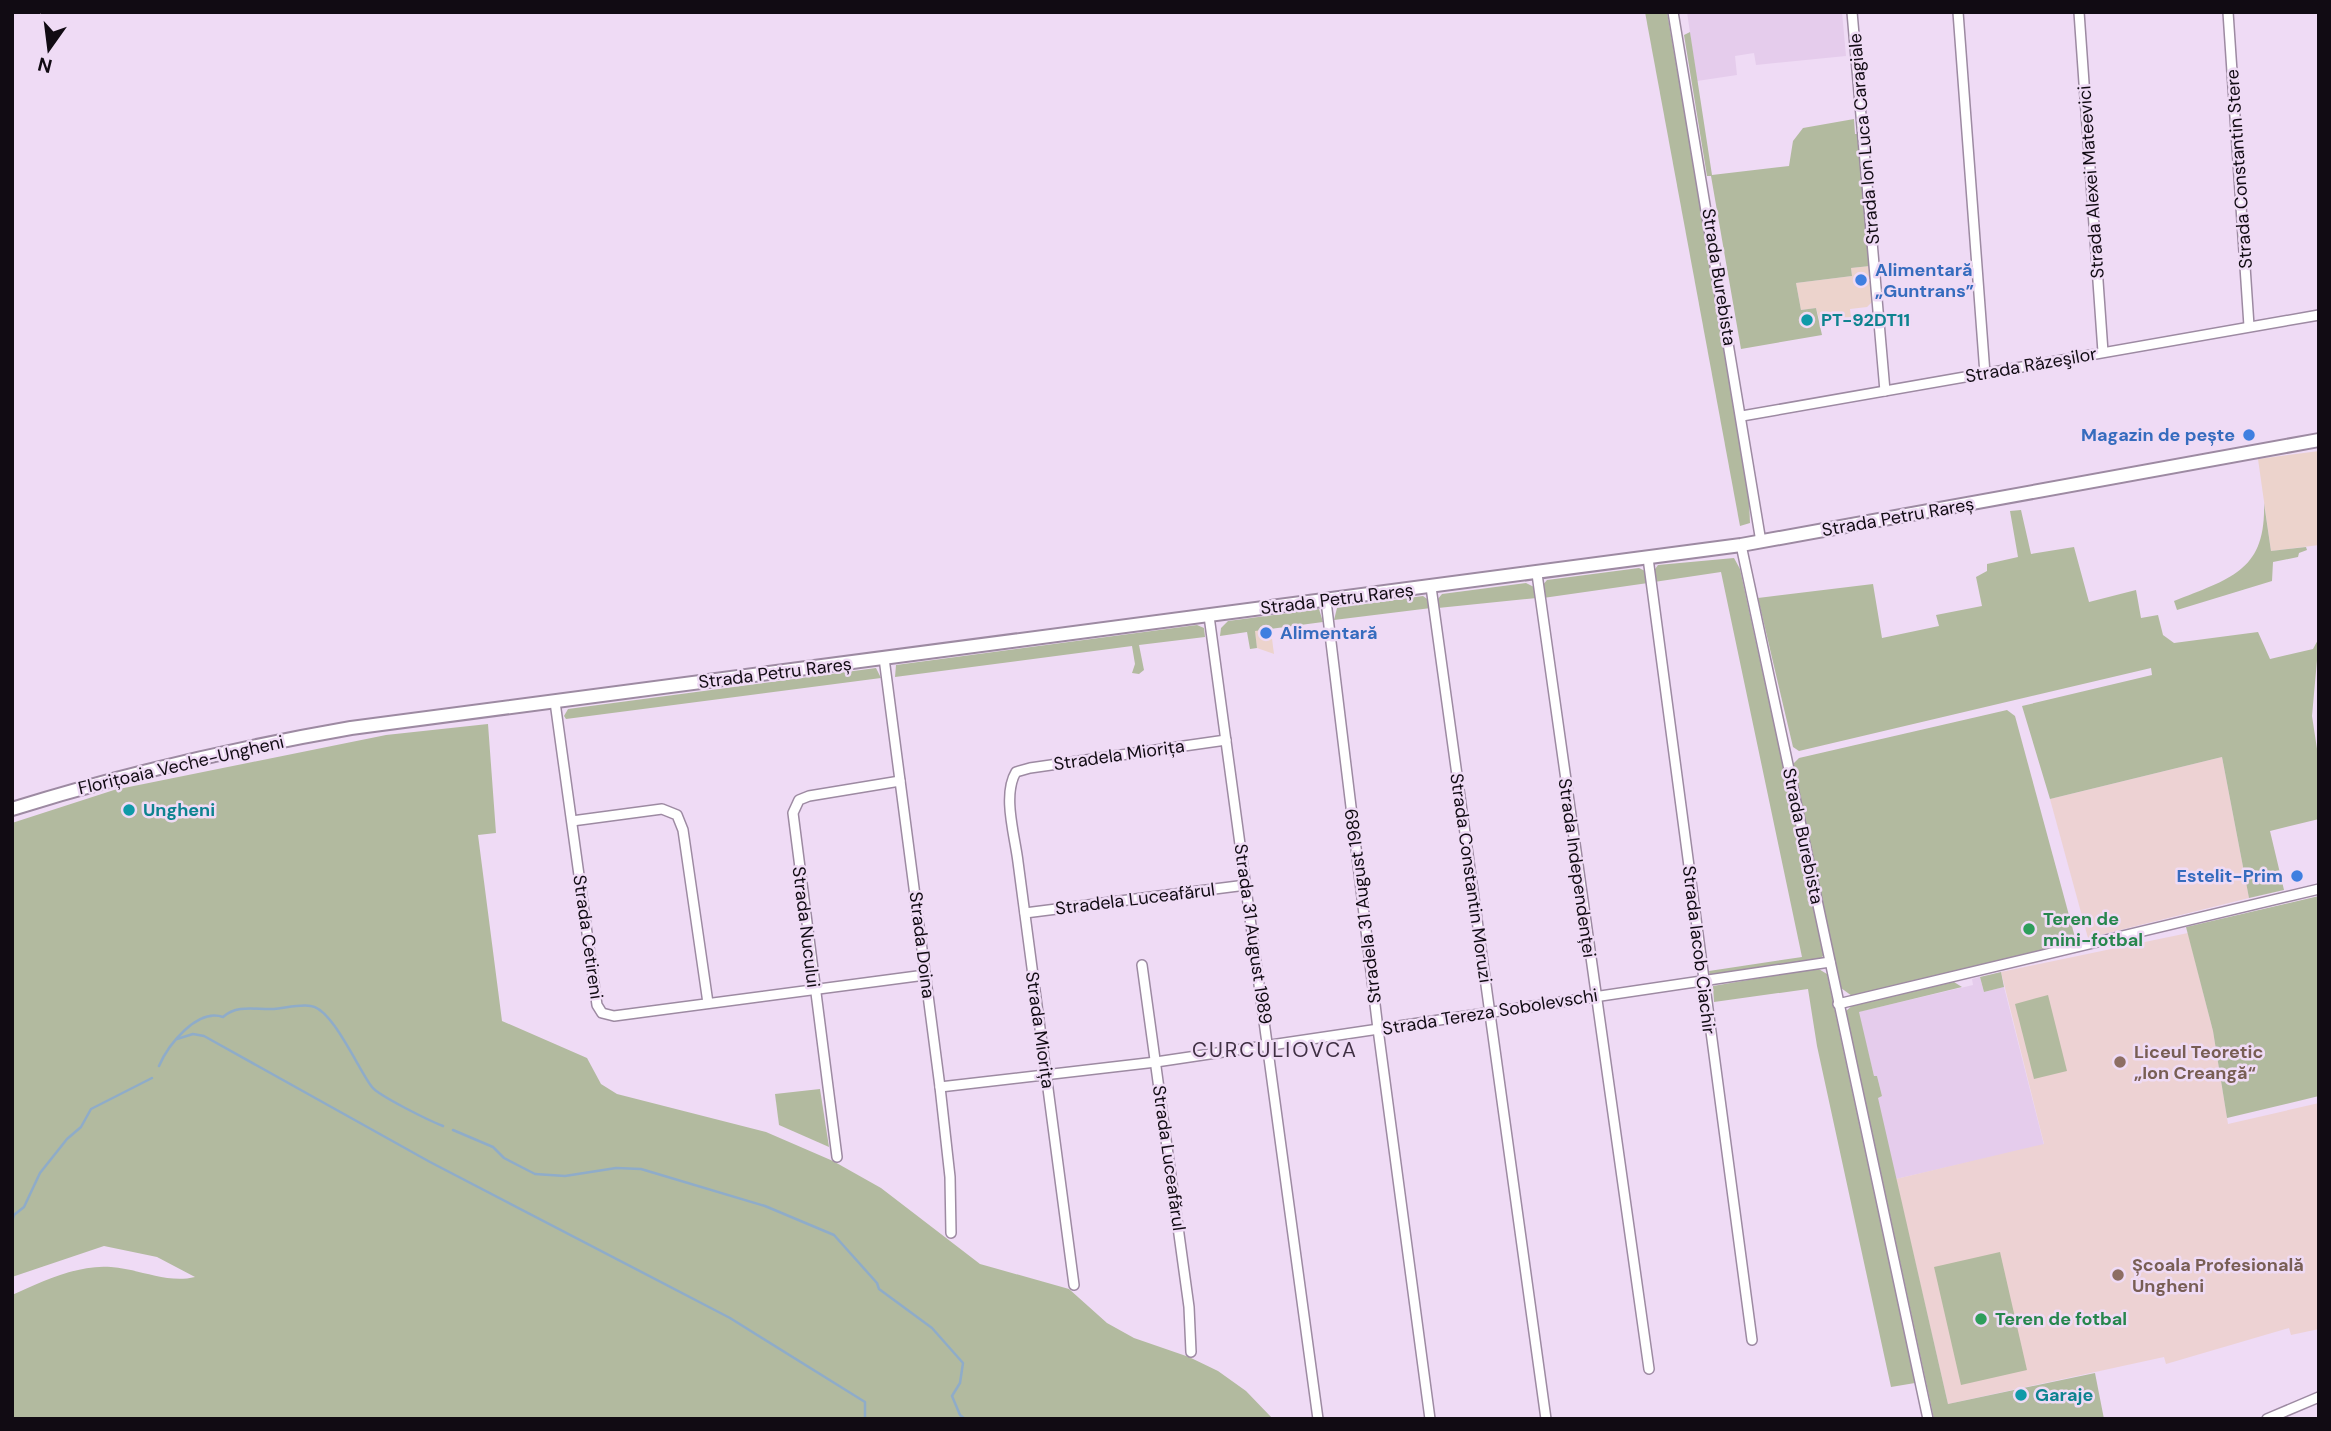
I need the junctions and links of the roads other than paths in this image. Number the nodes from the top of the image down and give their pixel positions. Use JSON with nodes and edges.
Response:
{"nodes":[{"id":1,"x":1673,"y":12,"type":"edge"},
{"id":2,"x":1852,"y":12,"type":"edge"},
{"id":3,"x":1958,"y":12,"type":"edge"},
{"id":4,"x":2079,"y":12,"type":"edge"},
{"id":5,"x":2228,"y":12,"type":"edge"},
{"id":6,"x":2319,"y":315,"type":"edge"},
{"id":7,"x":2249,"y":326,"type":"junction"},
{"id":8,"x":2103,"y":352,"type":"junction"},
{"id":9,"x":1985,"y":374,"type":"junction"},
{"id":10,"x":1885,"y":391,"type":"junction"},
{"id":11,"x":1742,"y":416,"type":"junction"},
{"id":12,"x":2319,"y":440,"type":"edge"},
{"id":13,"x":1761,"y":542,"type":"junction"},
{"id":14,"x":1741,"y":545,"type":"junction"},
{"id":15,"x":1648,"y":558,"type":"junction"},
{"id":16,"x":1537,"y":574,"type":"junction"},
{"id":17,"x":1431,"y":587,"type":"junction"},
{"id":18,"x":1326,"y":601,"type":"junction"},
{"id":19,"x":1209,"y":616,"type":"junction"},
{"id":20,"x":884,"y":658,"type":"junction"},
{"id":21,"x":555,"y":702,"type":"junction"},
{"id":22,"x":351,"y":728,"type":"joint"},
{"id":23,"x":1226,"y":740,"type":"junction"},
{"id":24,"x":1014,"y":775,"type":"joint"},
{"id":25,"x":900,"y":781,"type":"junction"},
{"id":26,"x":12,"y":808,"type":"edge"},
{"id":27,"x":572,"y":821,"type":"junction"},
{"id":28,"x":1246,"y":886,"type":"junction"},
{"id":29,"x":2319,"y":890,"type":"edge"},
{"id":30,"x":1025,"y":913,"type":"junction"},
{"id":31,"x":1830,"y":962,"type":"junction"},
{"id":32,"x":1142,"y":965,"type":"dead end"},
{"id":33,"x":925,"y":975,"type":"junction"},
{"id":34,"x":1702,"y":981,"type":"junction"},
{"id":35,"x":814,"y":989,"type":"junction"},
{"id":36,"x":1595,"y":996,"type":"junction"},
{"id":37,"x":708,"y":1003,"type":"junction"},
{"id":38,"x":1838,"y":1004,"type":"junction"},
{"id":39,"x":1489,"y":1012,"type":"junction"},
{"id":40,"x":1378,"y":1029,"type":"junction"},
{"id":41,"x":1268,"y":1045,"type":"junction"},
{"id":42,"x":1156,"y":1062,"type":"junction"},
{"id":43,"x":1046,"y":1075,"type":"junction"},
{"id":44,"x":940,"y":1087,"type":"junction"},
{"id":45,"x":837,"y":1157,"type":"dead end"},
{"id":46,"x":951,"y":1233,"type":"dead end"},
{"id":47,"x":1074,"y":1285,"type":"dead end"},
{"id":48,"x":1752,"y":1340,"type":"dead end"},
{"id":49,"x":1191,"y":1352,"type":"dead end"},
{"id":50,"x":1649,"y":1369,"type":"dead end"},
{"id":51,"x":2319,"y":1398,"type":"edge"},
{"id":52,"x":1318,"y":1419,"type":"edge"},
{"id":53,"x":1430,"y":1419,"type":"edge"},
{"id":54,"x":1546,"y":1419,"type":"edge"},
{"id":55,"x":1928,"y":1419,"type":"edge"},
{"id":56,"x":2267,"y":1419,"type":"edge"}],
"edges":[{"from":1,"to":11,"type":"street","name":"Strada Burebista"},
{"from":2,"to":10,"type":"street","name":"Strada Ion Luca Caragiale"},
{"from":3,"to":9,"type":"street"},
{"from":4,"to":8,"type":"street","name":"Strada Alexei Mateevici"},
{"from":5,"to":7,"type":"street","name":"Strada Constantin Stere"},
{"from":6,"to":7,"type":"street","name":"Strada Răzeşilor"},
{"from":7,"to":8,"type":"street","name":"Strada Răzeşilor"},
{"from":8,"to":9,"type":"street","name":"Strada Răzeşilor"},
{"from":9,"to":10,"type":"street","name":"Strada Răzeşilor"},
{"from":10,"to":11,"type":"street","name":"Strada Răzeşilor"},
{"from":11,"to":13,"type":"street","name":"Strada Burebista"},
{"from":12,"to":13,"type":"main road","name":"Strada Petru Rareș"},
{"from":13,"to":14,"type":"main road","name":"Strada Petru Rareș"},
{"from":14,"to":15,"type":"main road","name":"Strada Petru Rareș"},
{"from":14,"to":31,"type":"street","name":"Strada Burebista"},
{"from":15,"to":16,"type":"main road","name":"Strada Petru Rareș"},
{"from":15,"to":34,"type":"street","name":"Strada Iacob Ciachir"},
{"from":16,"to":17,"type":"main road","name":"Strada Petru Rareș"},
{"from":16,"to":36,"type":"street","name":"Strada Independenței"},
{"from":17,"to":18,"type":"main road","name":"Strada Petru Rareș"},
{"from":17,"to":39,"type":"street","name":"Strada Constantin Moruzi"},
{"from":18,"to":19,"type":"main road","name":"Strada Petru Rareș"},
{"from":18,"to":40,"type":"street","name":"Stradela 31 August 1989"},
{"from":19,"to":20,"type":"main road","name":"Strada Petru Rareș"},
{"from":19,"to":23,"type":"street","name":"Strada 31 August 1989"},
{"from":20,"to":21,"type":"main road","name":"Strada Petru Rareș"},
{"from":20,"to":25,"type":"street","name":"Strada Doina"},
{"from":21,"to":22,"type":"main road","name":"Strada Petru Rareș"},
{"from":21,"to":27,"type":"street","name":"Strada Cetireni"},
{"from":22,"to":26,"type":"main road","name":"Florițoaia Veche-Ungheni"},
{"from":23,"to":24,"type":"street","name":"Stradela Miorița"},
{"from":23,"to":28,"type":"street","name":"Strada 31 August 1989"},
{"from":24,"to":30,"type":"street","name":"Strada Miorița"},
{"from":25,"to":33,"type":"street","name":"Strada Doina"},
{"from":25,"to":35,"type":"street","name":"Strada Nucului"},
{"from":27,"to":37,"type":"street"},
{"from":27,"to":37,"type":"street","name":"Strada Cetireni"},
{"from":28,"to":30,"type":"street","name":"Stradela Luceafărul"},
{"from":28,"to":41,"type":"street","name":"Strada 31 August 1989"},
{"from":29,"to":38,"type":"street"},
{"from":30,"to":43,"type":"street","name":"Strada Miorița"},
{"from":31,"to":34,"type":"street","name":"Strada Tereza Sobolevschi"},
{"from":31,"to":38,"type":"street","name":"Strada Burebista"},
{"from":32,"to":42,"type":"street","name":"Strada Luceafărul"},
{"from":33,"to":35,"type":"street","name":"Strada Cetireni"},
{"from":33,"to":44,"type":"street","name":"Strada Doina"},
{"from":34,"to":36,"type":"street","name":"Strada Tereza Sobolevschi"},
{"from":34,"to":48,"type":"street","name":"Strada Iacob Ciachir"},
{"from":35,"to":37,"type":"street","name":"Strada Cetireni"},
{"from":35,"to":45,"type":"street","name":"Strada Nucului"},
{"from":36,"to":39,"type":"street","name":"Strada Tereza Sobolevschi"},
{"from":36,"to":50,"type":"street","name":"Strada Independenței"},
{"from":38,"to":55,"type":"street","name":"Strada Burebista"},
{"from":39,"to":40,"type":"street","name":"Strada Tereza Sobolevschi"},
{"from":39,"to":54,"type":"street","name":"Strada Constantin Moruzi"},
{"from":40,"to":41,"type":"street","name":"Strada Tereza Sobolevschi"},
{"from":40,"to":53,"type":"street","name":"Stradela 31 August 1989"},
{"from":41,"to":42,"type":"street","name":"Strada Tereza Sobolevschi"},
{"from":41,"to":52,"type":"street","name":"Strada 31 August 1989"},
{"from":42,"to":43,"type":"street","name":"Strada Tereza Sobolevschi"},
{"from":42,"to":49,"type":"street","name":"Strada Luceafărul"},
{"from":43,"to":44,"type":"street","name":"Strada Tereza Sobolevschi"},
{"from":43,"to":47,"type":"street","name":"Strada Miorița"},
{"from":44,"to":46,"type":"street","name":"Strada Doina"},
{"from":51,"to":56,"type":"street"}]}
